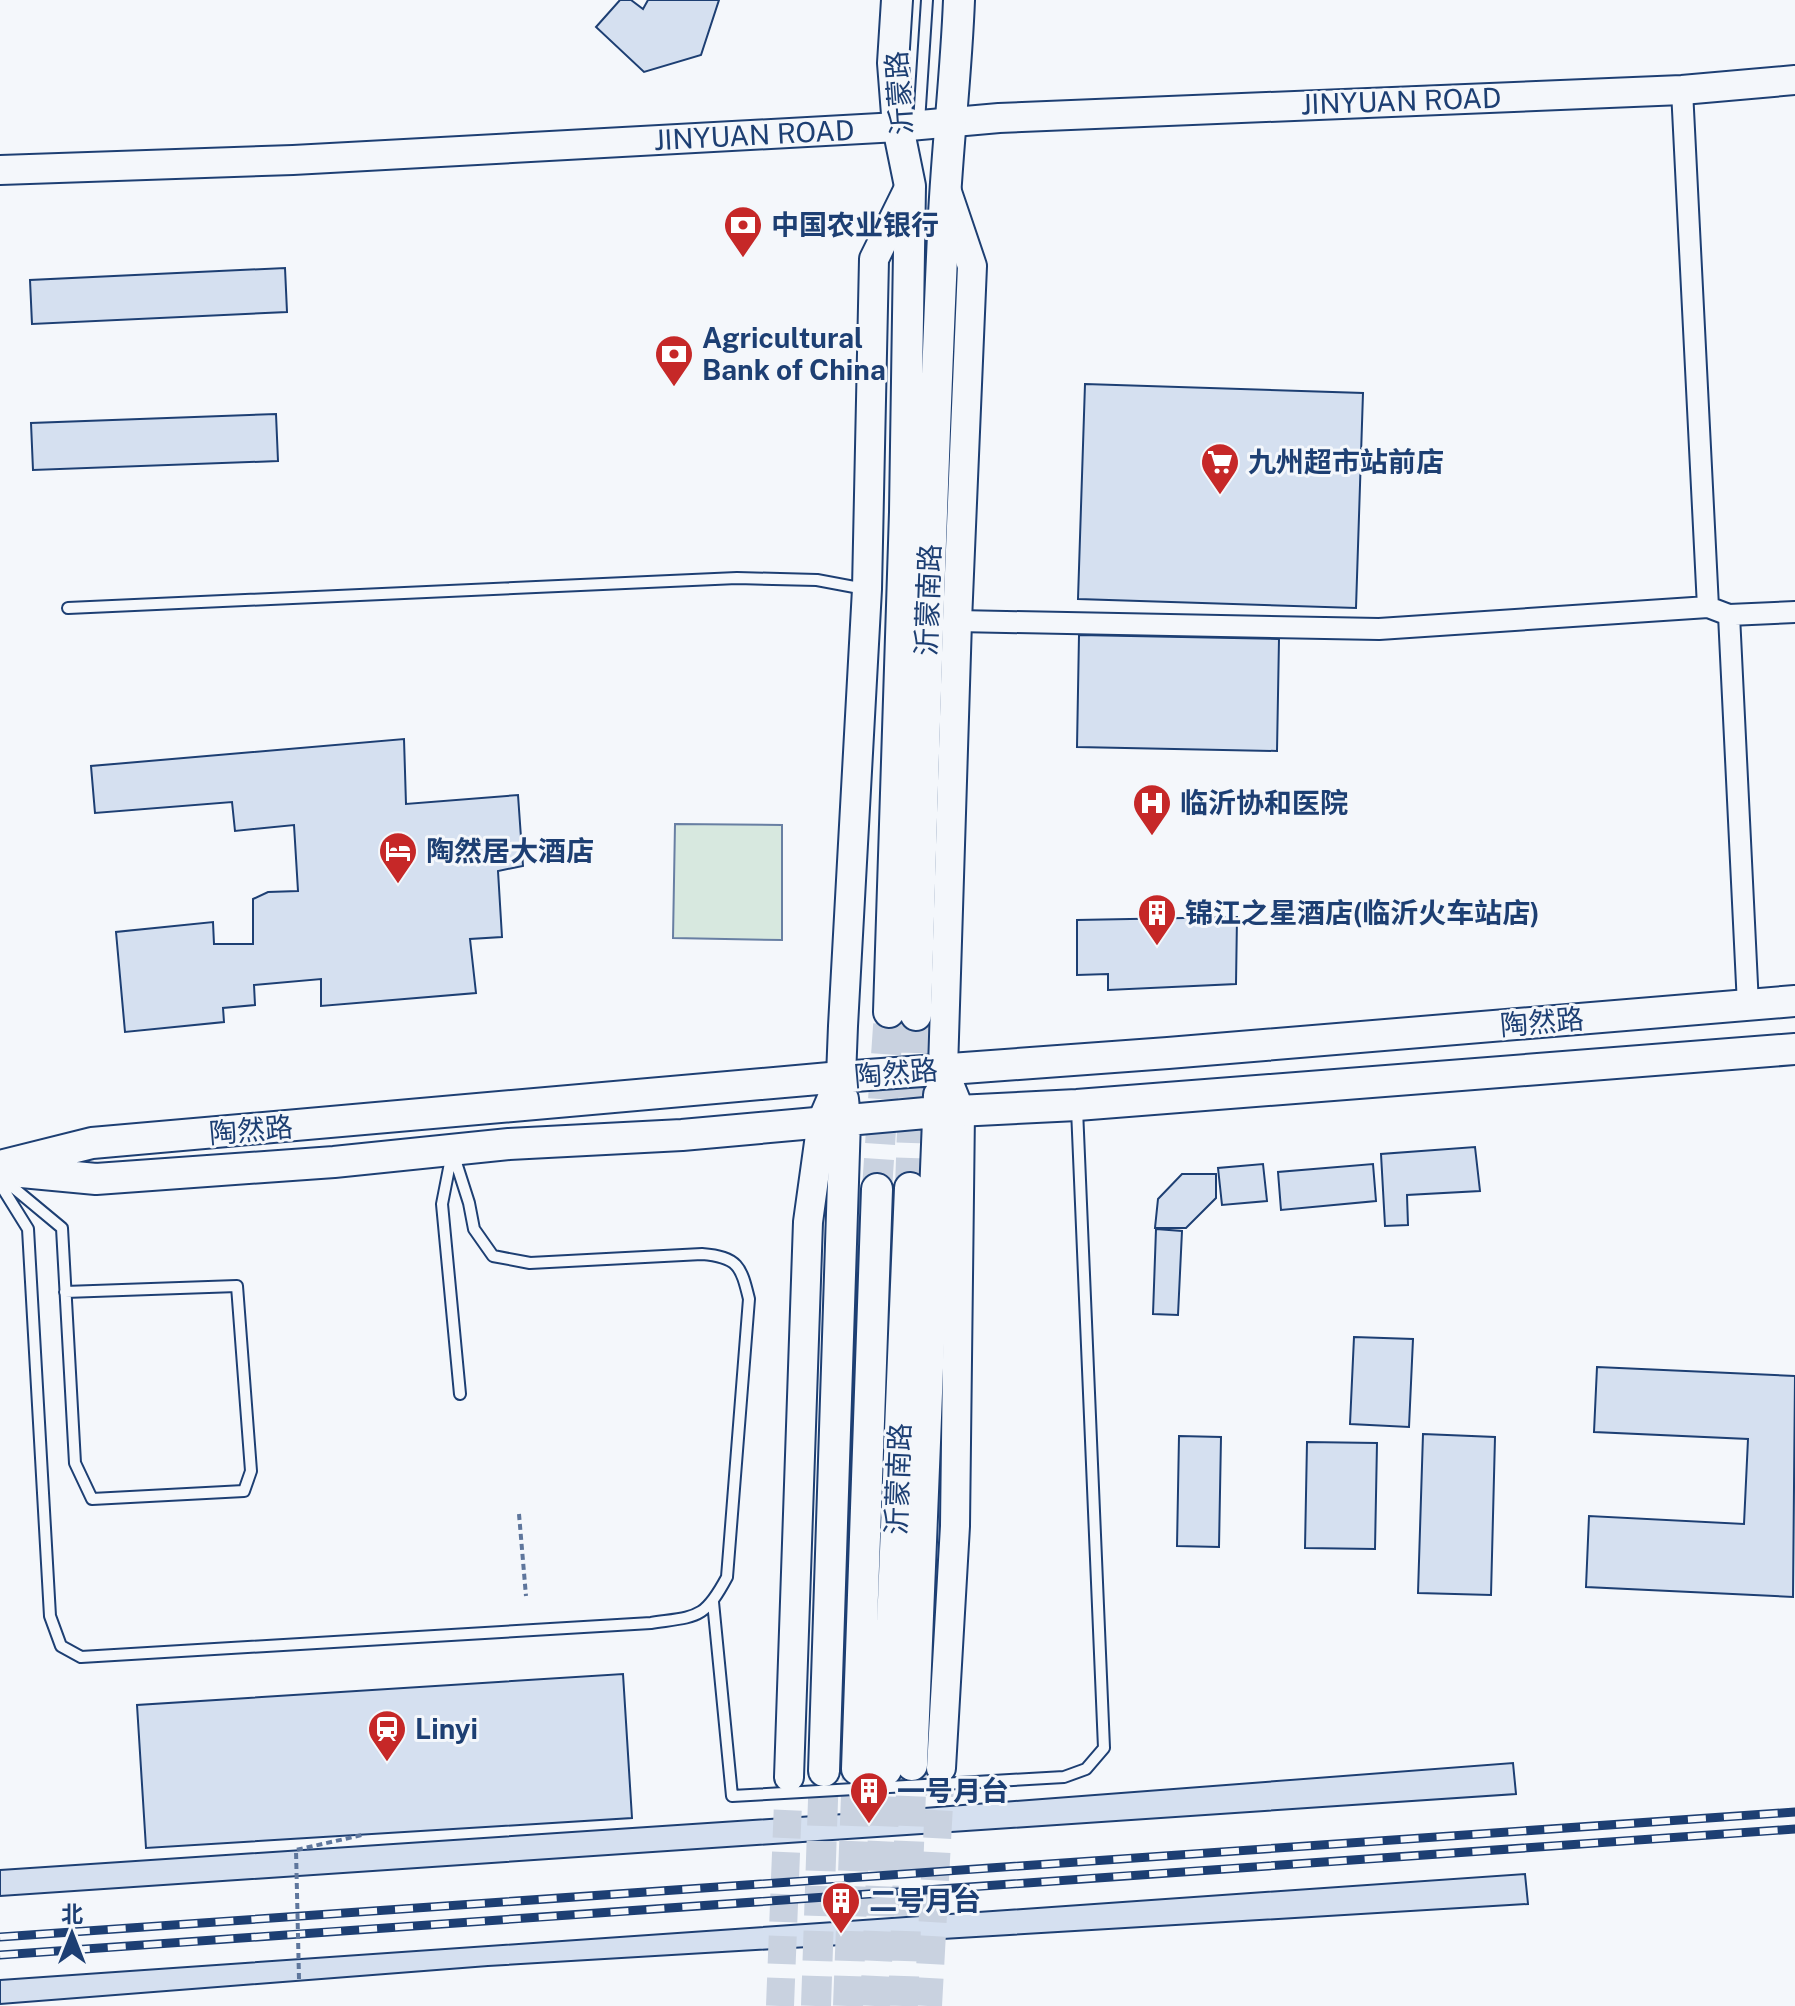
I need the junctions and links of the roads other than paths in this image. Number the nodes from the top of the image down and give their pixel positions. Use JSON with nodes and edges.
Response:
{"nodes":[{"id":1,"x":897,"y":0,"type":"edge"},
{"id":2,"x":927,"y":0,"type":"edge"},
{"id":3,"x":959,"y":0,"type":"edge"},
{"id":4,"x":1795,"y":80,"type":"edge"},
{"id":5,"x":1682,"y":90,"type":"junction"},
{"id":6,"x":949,"y":122,"type":"junction"},
{"id":7,"x":908,"y":126,"type":"junction"},
{"id":8,"x":0,"y":170,"type":"edge"},
{"id":9,"x":945,"y":185,"type":"junction"},
{"id":10,"x":910,"y":186,"type":"junction"},
{"id":11,"x":867,"y":589,"type":"junction"},
{"id":12,"x":1708,"y":607,"type":"junction"},
{"id":13,"x":68,"y":608,"type":"dead end"},
{"id":14,"x":1795,"y":612,"type":"edge"},
{"id":15,"x":1729,"y":615,"type":"junction"},
{"id":16,"x":957,"y":621,"type":"junction"},
{"id":17,"x":1795,"y":1001,"type":"edge"},
{"id":18,"x":1748,"y":1005,"type":"junction"},
{"id":19,"x":1795,"y":1049,"type":"edge"},
{"id":20,"x":943,"y":1069,"type":"junction"},
{"id":21,"x":841,"y":1077,"type":"junction"},
{"id":22,"x":1077,"y":1105,"type":"junction"},
{"id":23,"x":948,"y":1112,"type":"junction"},
{"id":24,"x":833,"y":1120,"type":"junction"},
{"id":25,"x":453,"y":1151,"type":"junction"},
{"id":26,"x":0,"y":1168,"type":"edge"},
{"id":27,"x":0,"y":1177,"type":"edge"},
{"id":28,"x":0,"y":1184,"type":"edge"},
{"id":29,"x":910,"y":1188,"type":"tunnel mouth"},
{"id":30,"x":877,"y":1189,"type":"tunnel mouth"},
{"id":31,"x":65,"y":1292,"type":"junction"},
{"id":32,"x":460,"y":1394,"type":"dead end"},
{"id":33,"x":713,"y":1602,"type":"junction"},
{"id":34,"x":899,"y":1768,"type":"junction"},
{"id":35,"x":824,"y":1771,"type":"tunnel mouth"},
{"id":36,"x":789,"y":1777,"type":"tunnel mouth"}],
"edges":[{"from":1,"to":7,"type":"main road","name":"沂蒙路"},
{"from":2,"to":7,"type":"lane"},
{"from":3,"to":6,"type":"main road","name":"沂蒙路"},
{"from":4,"to":5,"type":"street","name":"JINYUAN ROAD"},
{"from":5,"to":6,"type":"street","name":"JINYUAN ROAD"},
{"from":5,"to":12,"type":"street"},
{"from":6,"to":7,"type":"street","name":"JINYUAN ROAD"},
{"from":6,"to":9,"type":"main road","name":"沂蒙路"},
{"from":7,"to":8,"type":"street","name":"JINYUAN ROAD"},
{"from":7,"to":10,"type":"main road","name":"沂蒙路"},
{"from":9,"to":10,"type":"main road","name":"沂蒙南路"},
{"from":9,"to":16,"type":"street"},
{"from":10,"to":11,"type":"street"},
{"from":11,"to":13,"type":"lane"},
{"from":11,"to":21,"type":"street"},
{"from":12,"to":15,"type":"street"},
{"from":12,"to":16,"type":"street"},
{"from":14,"to":15,"type":"street"},
{"from":15,"to":18,"type":"street"},
{"from":16,"to":20,"type":"street"},
{"from":17,"to":18,"type":"main road","name":"陶然路"},
{"from":18,"to":20,"type":"main road","name":"陶然路"},
{"from":19,"to":22,"type":"main road","name":"陶然路"},
{"from":20,"to":21,"type":"main road","name":"陶然路"},
{"from":20,"to":23,"type":"main road"},
{"from":21,"to":24,"type":"main road"},
{"from":21,"to":26,"type":"main road","name":"陶然路"},
{"from":22,"to":23,"type":"main road","name":"陶然路"},
{"from":22,"to":33,"type":"lane"},
{"from":23,"to":24,"type":"main road","name":"陶然路"},
{"from":23,"to":34,"type":"main road"},
{"from":24,"to":25,"type":"main road","name":"陶然路"},
{"from":24,"to":35,"type":"main road"},
{"from":24,"to":36,"type":"street"},
{"from":25,"to":26,"type":"main road","name":"陶然路"},
{"from":25,"to":32,"type":"lane"},
{"from":25,"to":33,"type":"lane"},
{"from":27,"to":31,"type":"lane"},
{"from":28,"to":33,"type":"lane"},
{"from":29,"to":34,"type":"main road","name":"沂蒙南路"},
{"from":30,"to":34,"type":"main road","name":"沂蒙南路"},
{"from":31,"to":31,"type":"lane"}]}
